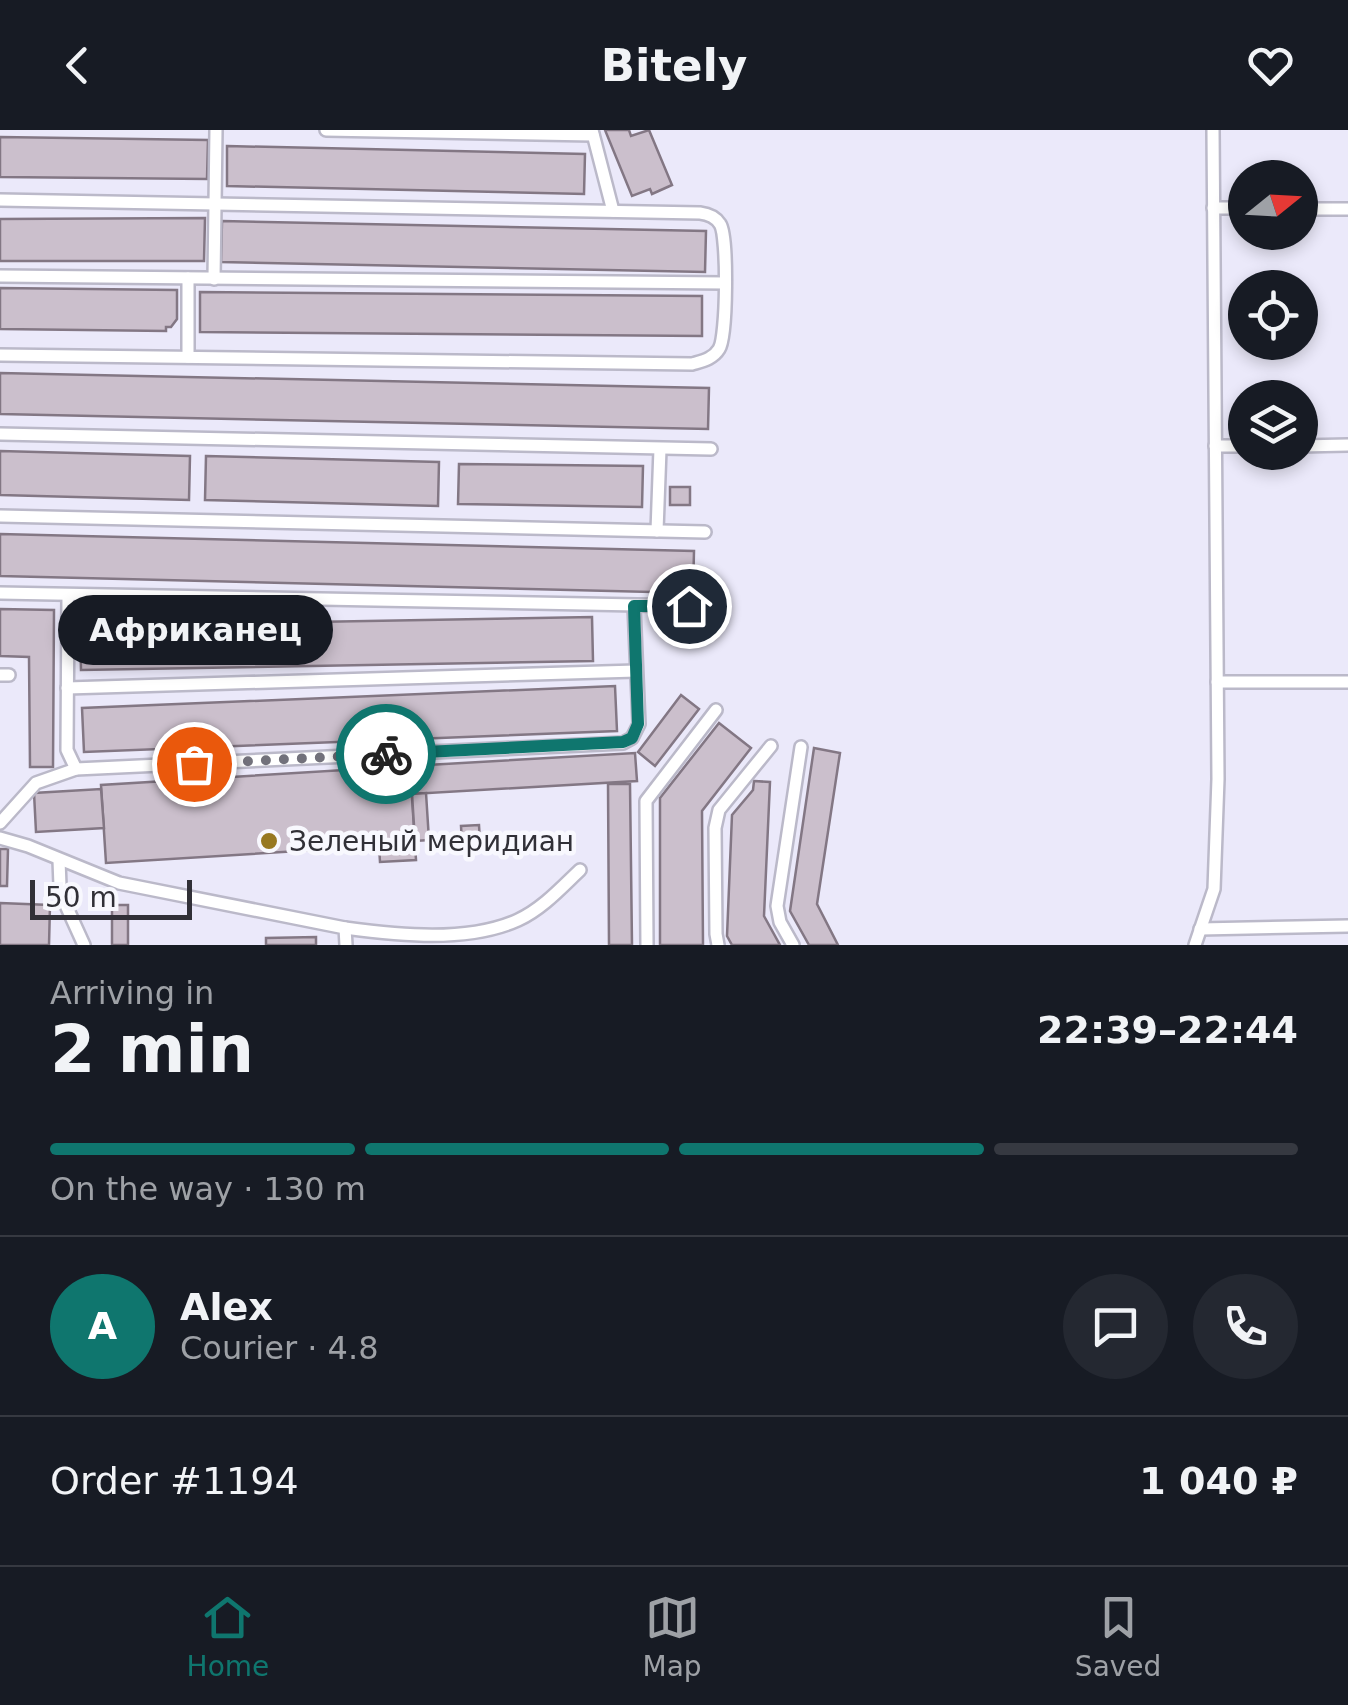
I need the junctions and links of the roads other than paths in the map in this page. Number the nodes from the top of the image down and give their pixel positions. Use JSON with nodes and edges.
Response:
{"nodes":[{"id":1,"x":216,"y":130,"type":"edge"},
{"id":2,"x":326,"y":130,"type":"edge"},
{"id":3,"x":1213,"y":130,"type":"edge"},
{"id":4,"x":592,"y":132,"type":"edge"},
{"id":5,"x":0,"y":200,"type":"edge"},
{"id":6,"x":216,"y":205,"type":"junction"},
{"id":7,"x":1213,"y":208,"type":"junction"},
{"id":8,"x":1228,"y":208,"type":"edge"},
{"id":9,"x":1318,"y":209,"type":"edge"},
{"id":10,"x":1348,"y":209,"type":"edge"},
{"id":11,"x":613,"y":211,"type":"junction"},
{"id":12,"x":0,"y":276,"type":"edge"},
{"id":13,"x":188,"y":278,"type":"junction"},
{"id":14,"x":214,"y":279,"type":"junction"},
{"id":15,"x":725,"y":283,"type":"junction"},
{"id":16,"x":0,"y":355,"type":"edge"},
{"id":17,"x":188,"y":357,"type":"junction"},
{"id":18,"x":0,"y":434,"type":"edge"},
{"id":19,"x":1348,"y":445,"type":"edge"},
{"id":20,"x":1216,"y":446,"type":"junction"},
{"id":21,"x":1228,"y":446,"type":"edge"},
{"id":22,"x":1318,"y":446,"type":"edge"},
{"id":23,"x":660,"y":448,"type":"junction"},
{"id":24,"x":711,"y":450,"type":"dead end"},
{"id":25,"x":0,"y":516,"type":"edge"},
{"id":26,"x":657,"y":530,"type":"junction"},
{"id":27,"x":705,"y":532,"type":"dead end"},
{"id":28,"x":0,"y":593,"type":"edge"},
{"id":29,"x":68,"y":594,"type":"junction"},
{"id":30,"x":634,"y":606,"type":"junction"},
{"id":31,"x":689,"y":606,"type":"dead end"},
{"id":32,"x":636,"y":671,"type":"junction"},
{"id":33,"x":1217,"y":682,"type":"junction"},
{"id":34,"x":1348,"y":682,"type":"edge"},
{"id":35,"x":67,"y":688,"type":"junction"},
{"id":36,"x":716,"y":710,"type":"dead end"},
{"id":37,"x":770,"y":746,"type":"dead end"},
{"id":38,"x":801,"y":747,"type":"dead end"},
{"id":39,"x":76,"y":769,"type":"junction"},
{"id":40,"x":0,"y":824,"type":"edge"},
{"id":41,"x":0,"y":838,"type":"edge"},
{"id":42,"x":59,"y":860,"type":"junction"},
{"id":43,"x":580,"y":870,"type":"dead end"},
{"id":44,"x":1348,"y":926,"type":"edge"},
{"id":45,"x":346,"y":928,"type":"junction"},
{"id":46,"x":1200,"y":929,"type":"junction"},
{"id":47,"x":84,"y":945,"type":"edge"},
{"id":48,"x":346,"y":945,"type":"edge"},
{"id":49,"x":647,"y":945,"type":"edge"},
{"id":50,"x":718,"y":945,"type":"edge"},
{"id":51,"x":793,"y":945,"type":"edge"},
{"id":52,"x":1195,"y":945,"type":"edge"}],
"edges":[{"from":1,"to":6,"type":"lane"},
{"from":2,"to":4,"type":"lane"},
{"from":3,"to":7,"type":"lane"},
{"from":4,"to":11,"type":"lane"},
{"from":5,"to":6,"type":"lane"},
{"from":6,"to":11,"type":"lane"},
{"from":6,"to":14,"type":"lane"},
{"from":7,"to":8,"type":"lane"},
{"from":7,"to":20,"type":"lane"},
{"from":9,"to":10,"type":"lane"},
{"from":11,"to":15,"type":"lane"},
{"from":12,"to":13,"type":"lane"},
{"from":13,"to":14,"type":"lane"},
{"from":13,"to":17,"type":"lane"},
{"from":14,"to":15,"type":"lane"},
{"from":15,"to":17,"type":"lane"},
{"from":16,"to":17,"type":"lane"},
{"from":18,"to":23,"type":"lane"},
{"from":19,"to":22,"type":"lane"},
{"from":20,"to":21,"type":"lane"},
{"from":20,"to":33,"type":"lane"},
{"from":23,"to":24,"type":"lane"},
{"from":23,"to":26,"type":"lane"},
{"from":25,"to":26,"type":"lane"},
{"from":26,"to":27,"type":"lane"},
{"from":28,"to":29,"type":"lane"},
{"from":29,"to":30,"type":"lane"},
{"from":29,"to":35,"type":"lane"},
{"from":30,"to":31,"type":"lane"},
{"from":30,"to":32,"type":"lane"},
{"from":32,"to":35,"type":"lane"},
{"from":32,"to":39,"type":"lane"},
{"from":33,"to":34,"type":"lane"},
{"from":33,"to":46,"type":"lane"},
{"from":35,"to":39,"type":"lane"},
{"from":36,"to":49,"type":"lane"},
{"from":37,"to":50,"type":"lane"},
{"from":38,"to":51,"type":"lane"},
{"from":39,"to":40,"type":"lane"},
{"from":41,"to":42,"type":"lane"},
{"from":42,"to":45,"type":"lane"},
{"from":42,"to":47,"type":"lane"},
{"from":43,"to":45,"type":"lane"},
{"from":44,"to":46,"type":"lane"},
{"from":45,"to":48,"type":"lane"},
{"from":46,"to":52,"type":"lane"}]}
